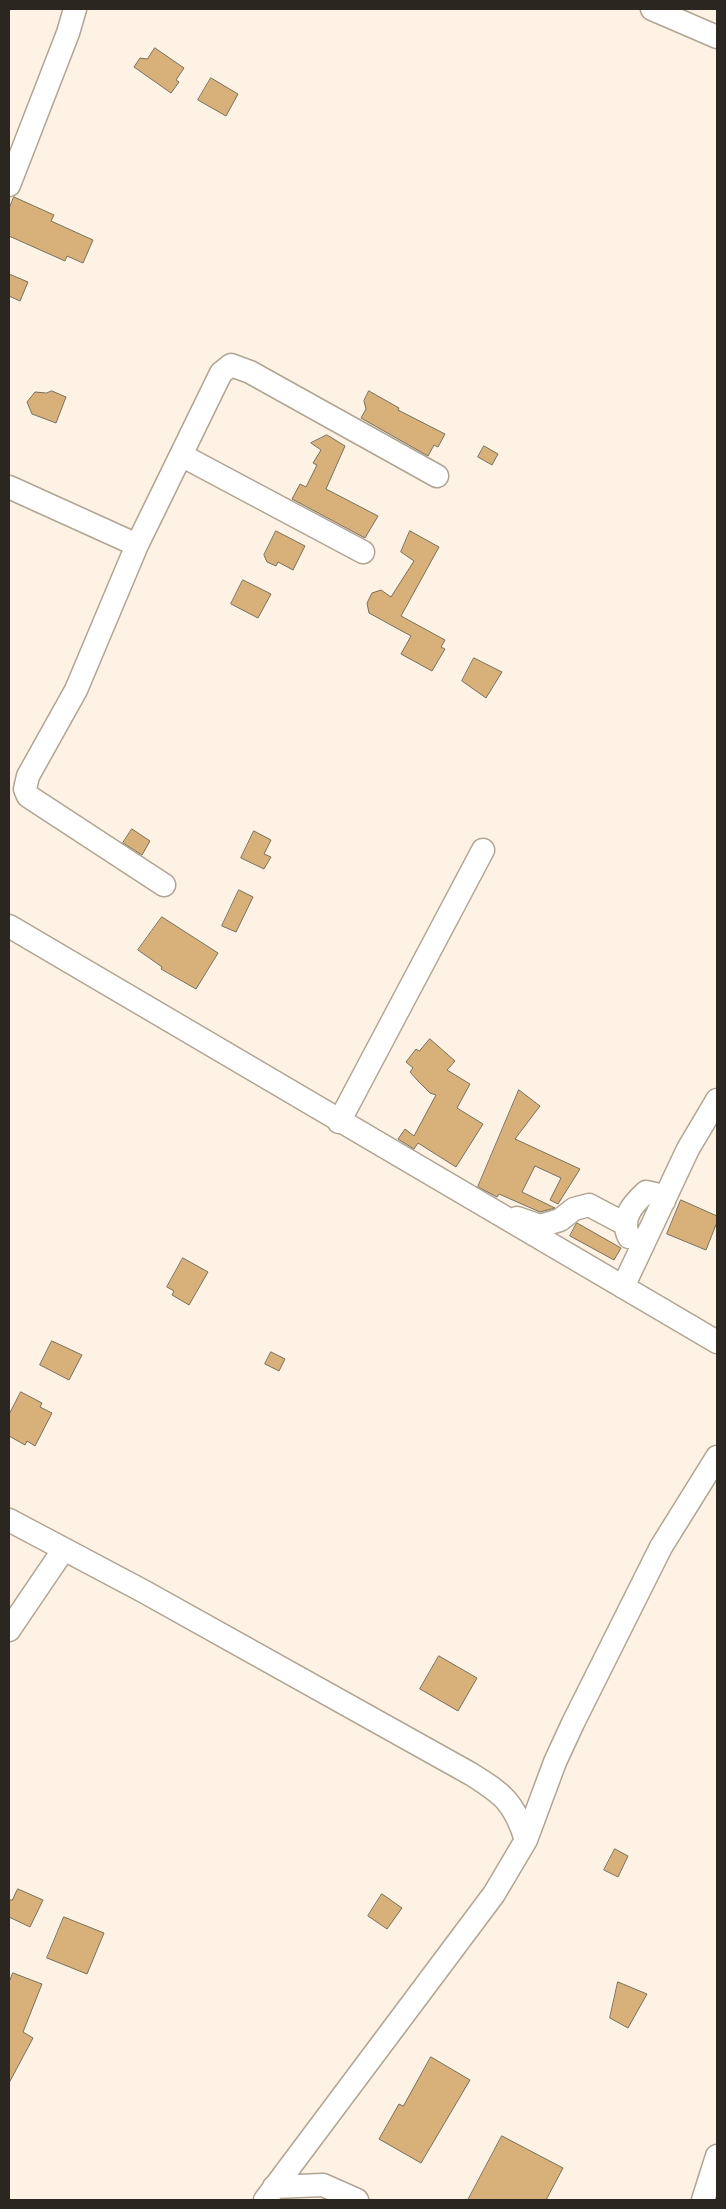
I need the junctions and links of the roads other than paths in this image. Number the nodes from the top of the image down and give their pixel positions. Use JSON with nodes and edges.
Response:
{"nodes":[{"id":1,"x":75,"y":9,"type":"edge"},
{"id":2,"x":652,"y":9,"type":"edge"},
{"id":3,"x":717,"y":37,"type":"edge"},
{"id":4,"x":9,"y":185,"type":"edge"},
{"id":5,"x":181,"y":455,"type":"junction"},
{"id":6,"x":437,"y":476,"type":"dead end"},
{"id":7,"x":9,"y":487,"type":"edge"},
{"id":8,"x":137,"y":545,"type":"junction"},
{"id":9,"x":363,"y":552,"type":"dead end"},
{"id":10,"x":483,"y":850,"type":"dead end"},
{"id":11,"x":164,"y":885,"type":"dead end"},
{"id":12,"x":9,"y":926,"type":"edge"},
{"id":13,"x":717,"y":1100,"type":"edge"},
{"id":14,"x":339,"y":1122,"type":"junction"},
{"id":15,"x":664,"y":1201,"type":"junction"},
{"id":16,"x":499,"y":1215,"type":"junction"},
{"id":17,"x":625,"y":1224,"type":"junction"},
{"id":18,"x":647,"y":1236,"type":"junction"},
{"id":19,"x":622,"y":1287,"type":"junction"},
{"id":20,"x":717,"y":1342,"type":"edge"},
{"id":21,"x":717,"y":1457,"type":"edge"},
{"id":22,"x":9,"y":1520,"type":"edge"},
{"id":23,"x":64,"y":1549,"type":"junction"},
{"id":24,"x":9,"y":1630,"type":"edge"},
{"id":25,"x":526,"y":1840,"type":"junction"},
{"id":26,"x":303,"y":2149,"type":"junction"},
{"id":27,"x":717,"y":2156,"type":"edge"},
{"id":28,"x":323,"y":2185,"type":"junction"},
{"id":29,"x":269,"y":2194,"type":"edge"},
{"id":30,"x":357,"y":2200,"type":"edge"},
{"id":31,"x":703,"y":2200,"type":"edge"}],
"edges":[{"from":1,"to":4,"type":"street"},
{"from":2,"to":3,"type":"street"},
{"from":5,"to":6,"type":"street"},
{"from":5,"to":8,"type":"street"},
{"from":5,"to":9,"type":"street"},
{"from":7,"to":8,"type":"street"},
{"from":8,"to":11,"type":"street"},
{"from":10,"to":14,"type":"street"},
{"from":12,"to":14,"type":"street"},
{"from":13,"to":15,"type":"street"},
{"from":14,"to":16,"type":"street"},
{"from":15,"to":17,"type":"street"},
{"from":15,"to":18,"type":"street"},
{"from":16,"to":17,"type":"street"},
{"from":16,"to":19,"type":"street"},
{"from":17,"to":18,"type":"street"},
{"from":18,"to":19,"type":"street"},
{"from":19,"to":20,"type":"street"},
{"from":21,"to":25,"type":"street"},
{"from":22,"to":23,"type":"street"},
{"from":23,"to":24,"type":"street"},
{"from":23,"to":25,"type":"street"},
{"from":25,"to":26,"type":"street"},
{"from":26,"to":28,"type":"street"},
{"from":26,"to":29,"type":"street"},
{"from":27,"to":31,"type":"street"},
{"from":28,"to":29,"type":"street"},
{"from":28,"to":30,"type":"street"}]}
